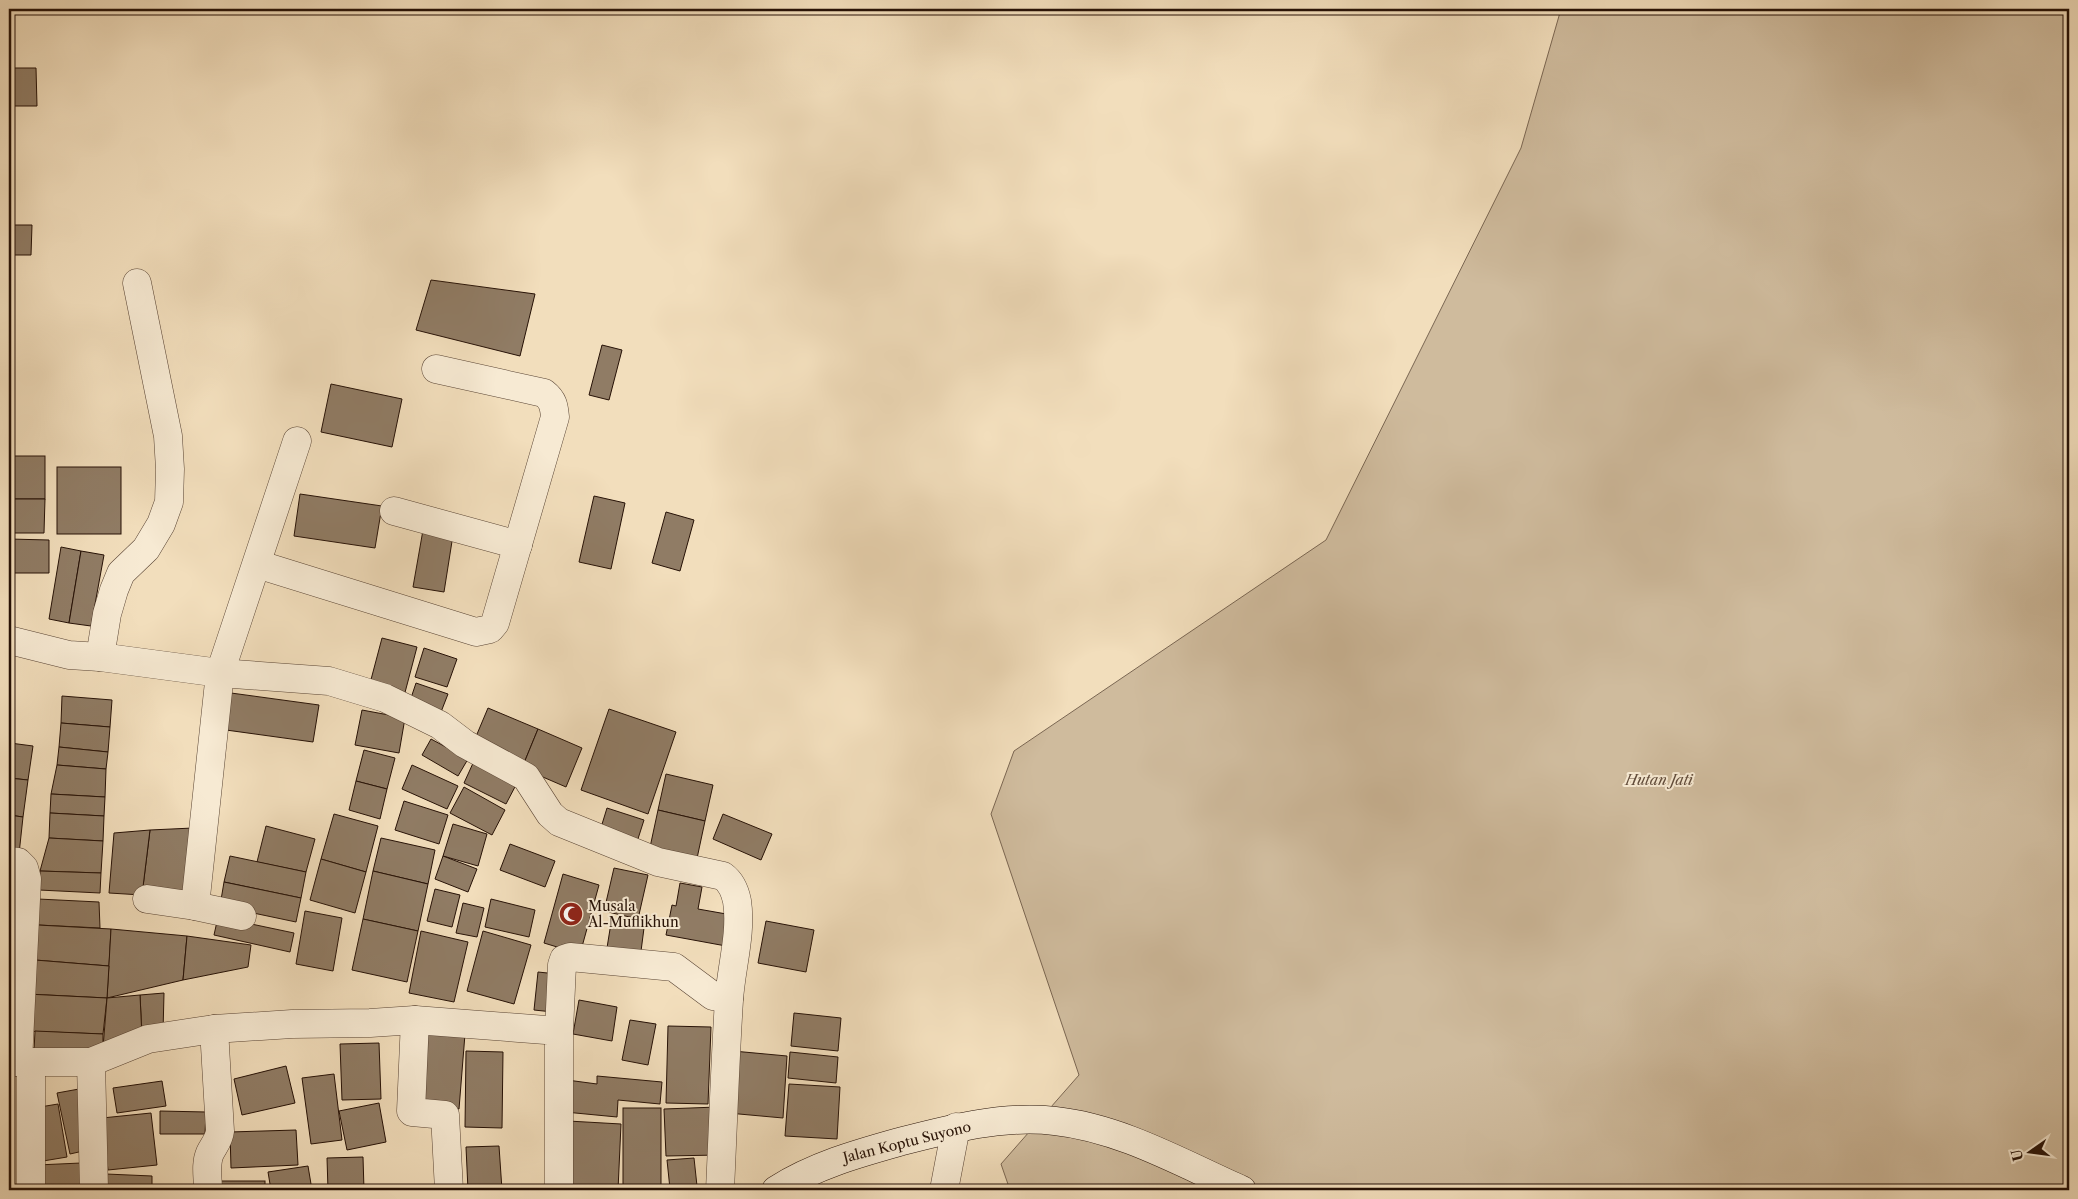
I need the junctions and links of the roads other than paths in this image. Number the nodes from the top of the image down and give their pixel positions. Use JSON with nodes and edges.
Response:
{"nodes":[{"id":1,"x":136,"y":284,"type":"dead end"},
{"id":2,"x":436,"y":369,"type":"dead end"},
{"id":3,"x":297,"y":441,"type":"dead end"},
{"id":4,"x":394,"y":511,"type":"dead end"},
{"id":5,"x":518,"y":545,"type":"junction"},
{"id":6,"x":257,"y":564,"type":"junction"},
{"id":7,"x":9,"y":640,"type":"edge"},
{"id":8,"x":100,"y":657,"type":"junction"},
{"id":9,"x":220,"y":673,"type":"junction"},
{"id":10,"x":9,"y":860,"type":"edge"},
{"id":11,"x":147,"y":899,"type":"dead end"},
{"id":12,"x":195,"y":906,"type":"junction"},
{"id":13,"x":242,"y":916,"type":"dead end"},
{"id":14,"x":729,"y":998,"type":"junction"},
{"id":15,"x":415,"y":1020,"type":"junction"},
{"id":16,"x":214,"y":1029,"type":"junction"},
{"id":17,"x":559,"y":1031,"type":"junction"},
{"id":18,"x":19,"y":1062,"type":"edge"},
{"id":19,"x":91,"y":1062,"type":"junction"},
{"id":20,"x":956,"y":1127,"type":"junction"},
{"id":21,"x":31,"y":1190,"type":"edge"},
{"id":22,"x":94,"y":1190,"type":"edge"},
{"id":23,"x":208,"y":1190,"type":"edge"},
{"id":24,"x":450,"y":1190,"type":"edge"},
{"id":25,"x":559,"y":1190,"type":"edge"},
{"id":26,"x":720,"y":1190,"type":"edge"},
{"id":27,"x":776,"y":1190,"type":"edge"},
{"id":28,"x":944,"y":1190,"type":"edge"},
{"id":29,"x":1242,"y":1190,"type":"edge"}],
"edges":[{"from":1,"to":8,"type":"street"},
{"from":2,"to":5,"type":"street"},
{"from":3,"to":6,"type":"street"},
{"from":4,"to":5,"type":"street"},
{"from":5,"to":6,"type":"street"},
{"from":6,"to":9,"type":"street"},
{"from":7,"to":8,"type":"street"},
{"from":8,"to":9,"type":"street"},
{"from":9,"to":12,"type":"street"},
{"from":9,"to":14,"type":"street"},
{"from":10,"to":18,"type":"street"},
{"from":11,"to":12,"type":"street"},
{"from":12,"to":13,"type":"street"},
{"from":14,"to":17,"type":"street"},
{"from":14,"to":26,"type":"street"},
{"from":15,"to":16,"type":"street"},
{"from":15,"to":17,"type":"street"},
{"from":15,"to":24,"type":"street"},
{"from":16,"to":19,"type":"street"},
{"from":16,"to":23,"type":"street"},
{"from":17,"to":25,"type":"street"},
{"from":18,"to":19,"type":"street"},
{"from":18,"to":21,"type":"street"},
{"from":19,"to":22,"type":"street"},
{"from":20,"to":27,"type":"street","name":"Jalan Koptu Suyono"},
{"from":20,"to":28,"type":"street"},
{"from":20,"to":29,"type":"street","name":"Jalan Koptu Suyono"}]}
